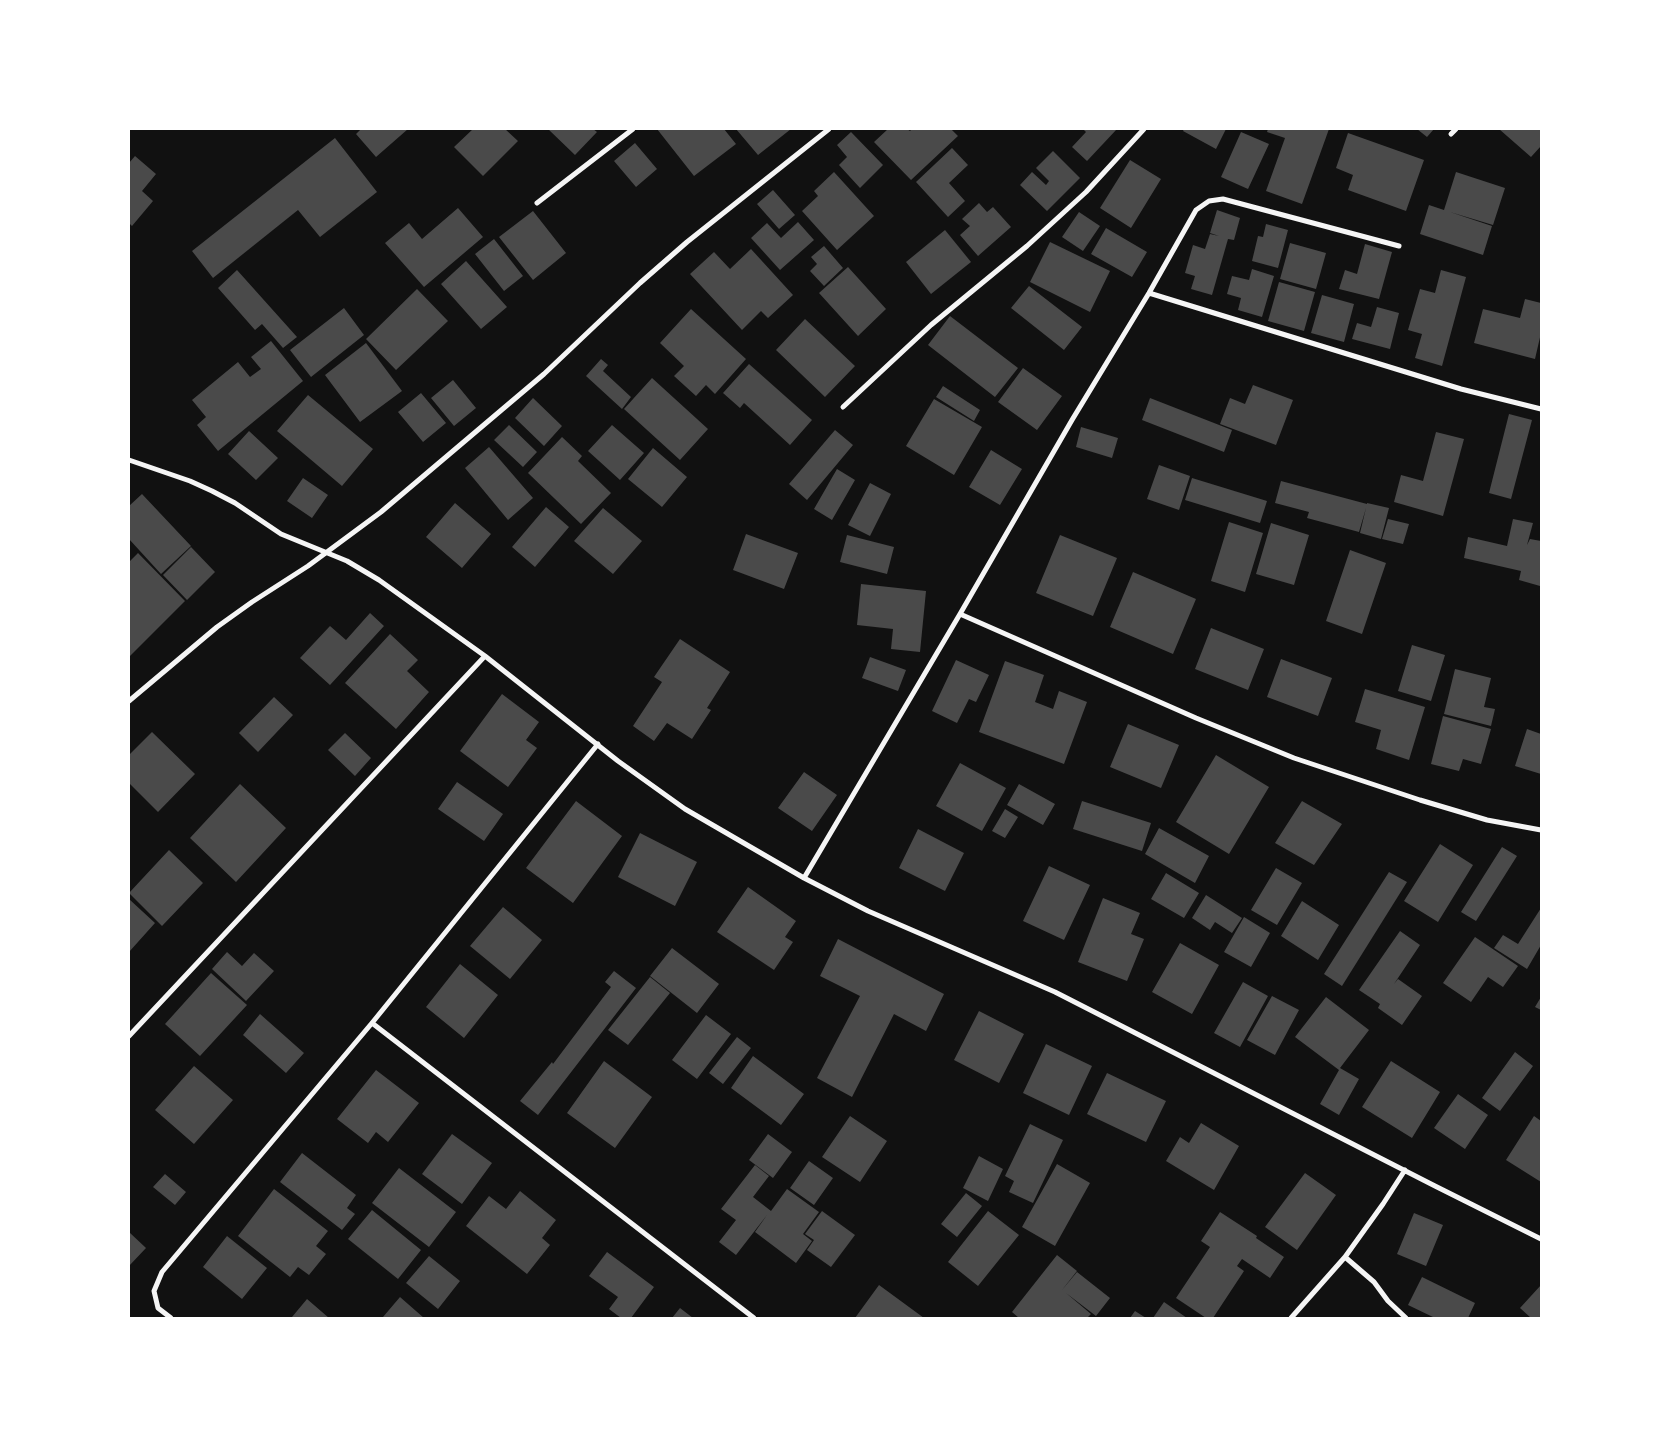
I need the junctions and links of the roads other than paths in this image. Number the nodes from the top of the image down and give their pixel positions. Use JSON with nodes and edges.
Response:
{"nodes":[{"id":1,"x":633,"y":129,"type":"edge"},
{"id":2,"x":829,"y":129,"type":"edge"},
{"id":3,"x":1144,"y":129,"type":"edge"},
{"id":4,"x":1456,"y":129,"type":"edge"},
{"id":5,"x":1451,"y":134,"type":"dead end"},
{"id":6,"x":537,"y":204,"type":"dead end"},
{"id":7,"x":1399,"y":246,"type":"dead end"},
{"id":8,"x":1149,"y":293,"type":"junction"},
{"id":9,"x":843,"y":407,"type":"dead end"},
{"id":10,"x":1541,"y":409,"type":"edge"},
{"id":11,"x":129,"y":460,"type":"edge"},
{"id":12,"x":327,"y":553,"type":"junction"},
{"id":13,"x":960,"y":614,"type":"junction"},
{"id":14,"x":485,"y":656,"type":"junction"},
{"id":15,"x":129,"y":701,"type":"edge"},
{"id":16,"x":598,"y":744,"type":"junction"},
{"id":17,"x":1541,"y":830,"type":"edge"},
{"id":18,"x":804,"y":878,"type":"junction"},
{"id":19,"x":372,"y":1023,"type":"junction"},
{"id":20,"x":129,"y":1036,"type":"edge"},
{"id":21,"x":1405,"y":1170,"type":"junction"},
{"id":22,"x":1541,"y":1239,"type":"edge"},
{"id":23,"x":1345,"y":1257,"type":"junction"},
{"id":24,"x":171,"y":1318,"type":"edge"},
{"id":25,"x":754,"y":1318,"type":"edge"},
{"id":26,"x":1291,"y":1318,"type":"edge"},
{"id":27,"x":1406,"y":1318,"type":"edge"}],
"edges":[{"from":1,"to":6,"type":"street"},
{"from":2,"to":12,"type":"street"},
{"from":3,"to":9,"type":"street"},
{"from":4,"to":5,"type":"street"},
{"from":7,"to":8,"type":"street"},
{"from":8,"to":10,"type":"street"},
{"from":8,"to":13,"type":"street"},
{"from":11,"to":12,"type":"street"},
{"from":12,"to":14,"type":"street"},
{"from":12,"to":15,"type":"street"},
{"from":13,"to":17,"type":"street"},
{"from":13,"to":18,"type":"street"},
{"from":14,"to":16,"type":"street"},
{"from":14,"to":20,"type":"street"},
{"from":16,"to":18,"type":"street"},
{"from":16,"to":19,"type":"street"},
{"from":18,"to":21,"type":"street"},
{"from":19,"to":24,"type":"street"},
{"from":19,"to":25,"type":"street"},
{"from":21,"to":22,"type":"street"},
{"from":21,"to":23,"type":"street"},
{"from":23,"to":26,"type":"street"},
{"from":23,"to":27,"type":"street"}]}
